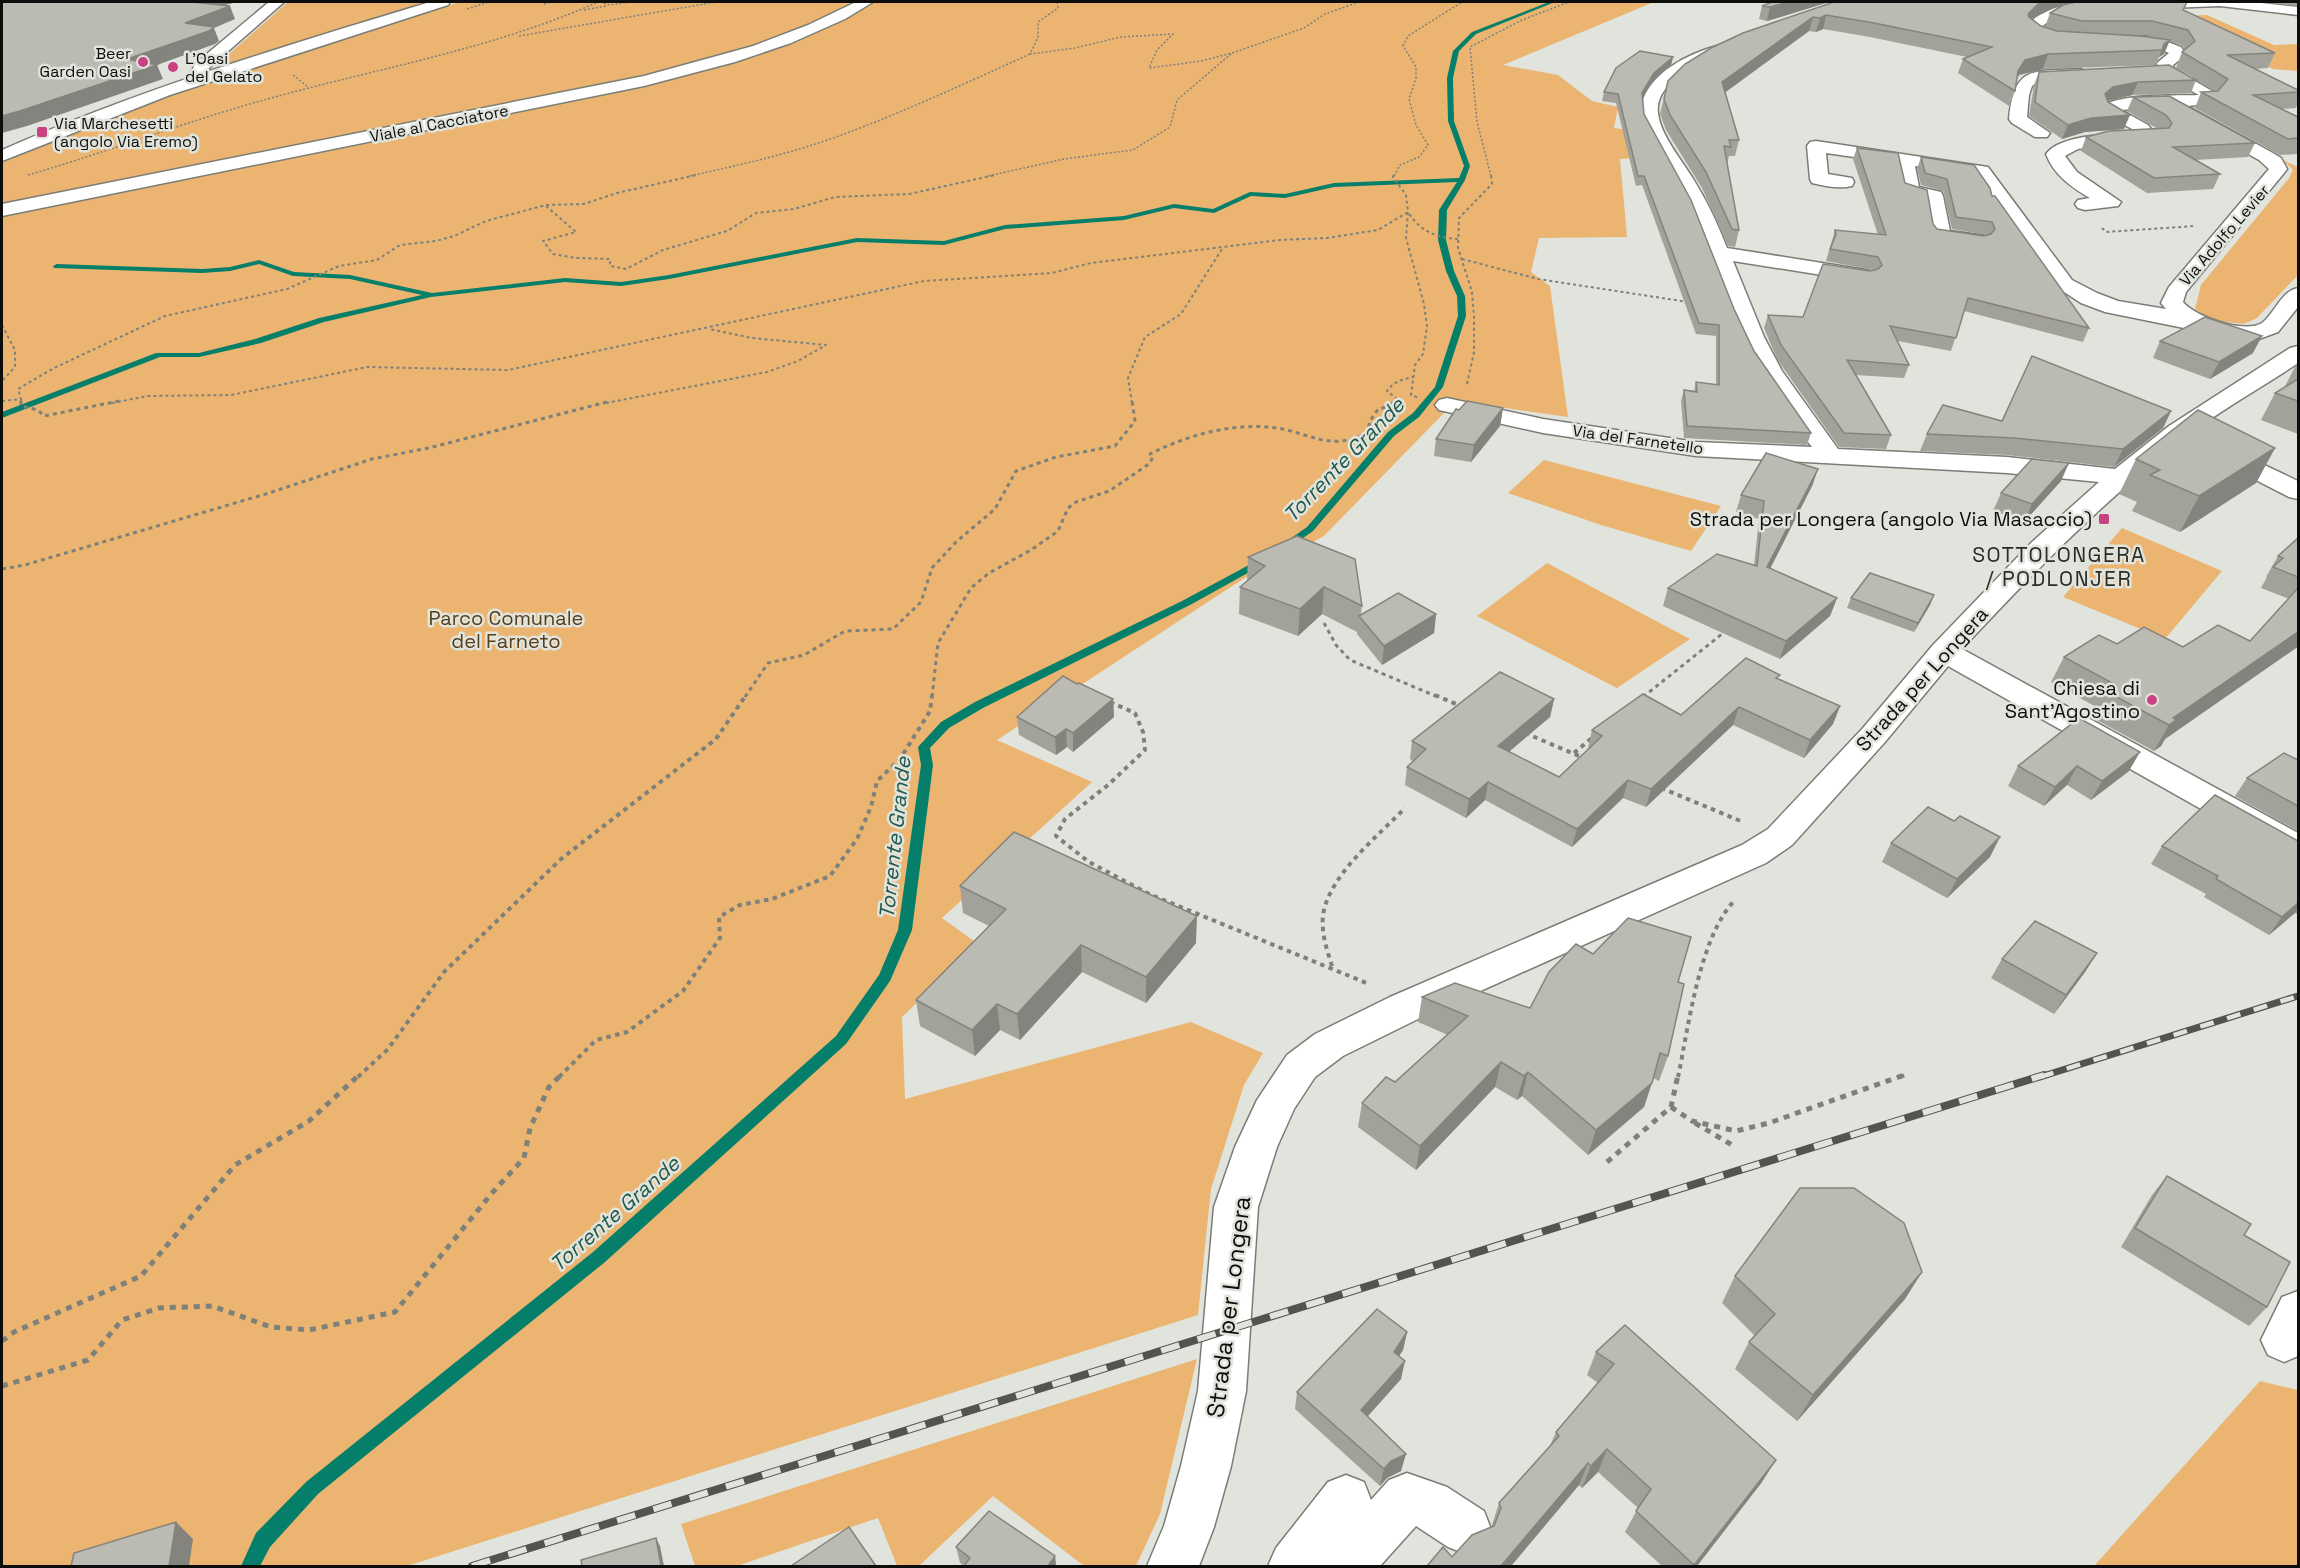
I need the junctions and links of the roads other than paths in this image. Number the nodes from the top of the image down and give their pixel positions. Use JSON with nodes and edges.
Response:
{"nodes":[{"id":1,"x":277,"y":2,"type":"edge"},
{"id":2,"x":442,"y":2,"type":"edge"},
{"id":3,"x":866,"y":2,"type":"edge"},
{"id":4,"x":2126,"y":6,"type":"edge"},
{"id":5,"x":2104,"y":7,"type":"edge"},
{"id":6,"x":2298,"y":11,"type":"edge"},
{"id":7,"x":1740,"y":40,"type":"edge"},
{"id":8,"x":2084,"y":41,"type":"edge"},
{"id":9,"x":2104,"y":41,"type":"edge"},
{"id":10,"x":2167,"y":71,"type":"junction"},
{"id":11,"x":2146,"y":72,"type":"edge"},
{"id":12,"x":2094,"y":74,"type":"edge"},
{"id":13,"x":201,"y":79,"type":"junction"},
{"id":14,"x":2167,"y":102,"type":"junction"},
{"id":15,"x":2041,"y":133,"type":"dead end"},
{"id":16,"x":2,"y":156,"type":"edge"},
{"id":17,"x":1904,"y":159,"type":"junction"},
{"id":18,"x":1845,"y":182,"type":"dead end"},
{"id":19,"x":1934,"y":196,"type":"junction"},
{"id":20,"x":1954,"y":199,"type":"edge"},
{"id":21,"x":2085,"y":204,"type":"dead end"},
{"id":22,"x":2,"y":210,"type":"edge"},
{"id":23,"x":1978,"y":240,"type":"edge"},
{"id":24,"x":1720,"y":253,"type":"junction"},
{"id":25,"x":1866,"y":276,"type":"edge"},
{"id":26,"x":2298,"y":294,"type":"edge"},
{"id":27,"x":2196,"y":322,"type":"junction"},
{"id":28,"x":2298,"y":353,"type":"edge"},
{"id":29,"x":1447,"y":405,"type":"road end"},
{"id":30,"x":2178,"y":431,"type":"junction"},
{"id":31,"x":1831,"y":456,"type":"junction"},
{"id":32,"x":2120,"y":477,"type":"junction"},
{"id":33,"x":2298,"y":491,"type":"edge"},
{"id":34,"x":1944,"y":651,"type":"junction"},
{"id":35,"x":2298,"y":848,"type":"edge"},
{"id":36,"x":1346,"y":1500,"type":"dead end"},
{"id":37,"x":1466,"y":1529,"type":"dead end"},
{"id":38,"x":1173,"y":1566,"type":"edge"},
{"id":39,"x":1294,"y":1566,"type":"edge"},
{"id":40,"x":1346,"y":1566,"type":"edge"}],
"edges":[{"from":1,"to":13,"type":"street"},
{"from":2,"to":13,"type":"street"},
{"from":3,"to":22,"type":"street","name":"Viale al Cacciatore"},
{"from":4,"to":6,"type":"street"},
{"from":5,"to":8,"type":"street"},
{"from":7,"to":24,"type":"street"},
{"from":9,"to":10,"type":"street"},
{"from":10,"to":11,"type":"street"},
{"from":10,"to":14,"type":"street"},
{"from":12,"to":15,"type":"street"},
{"from":13,"to":16,"type":"street"},
{"from":14,"to":21,"type":"street"},
{"from":14,"to":27,"type":"street","name":"Via Adolfo Levier"},
{"from":17,"to":18,"type":"street"},
{"from":17,"to":19,"type":"street"},
{"from":17,"to":27,"type":"street"},
{"from":19,"to":20,"type":"street"},
{"from":19,"to":23,"type":"street"},
{"from":24,"to":25,"type":"street"},
{"from":24,"to":31,"type":"street"},
{"from":26,"to":27,"type":"street"},
{"from":28,"to":30,"type":"street","name":"Strada per Longera"},
{"from":29,"to":31,"type":"street","name":"Via del Farnetello"},
{"from":30,"to":32,"type":"street","name":"Strada per Longera"},
{"from":30,"to":33,"type":"street"},
{"from":31,"to":32,"type":"street","name":"Via del Farnetello"},
{"from":32,"to":34,"type":"street","name":"Strada per Longera"},
{"from":34,"to":35,"type":"street"},
{"from":34,"to":38,"type":"street","name":"Strada per Longera"},
{"from":36,"to":39,"type":"street"},
{"from":37,"to":40,"type":"street"}]}
